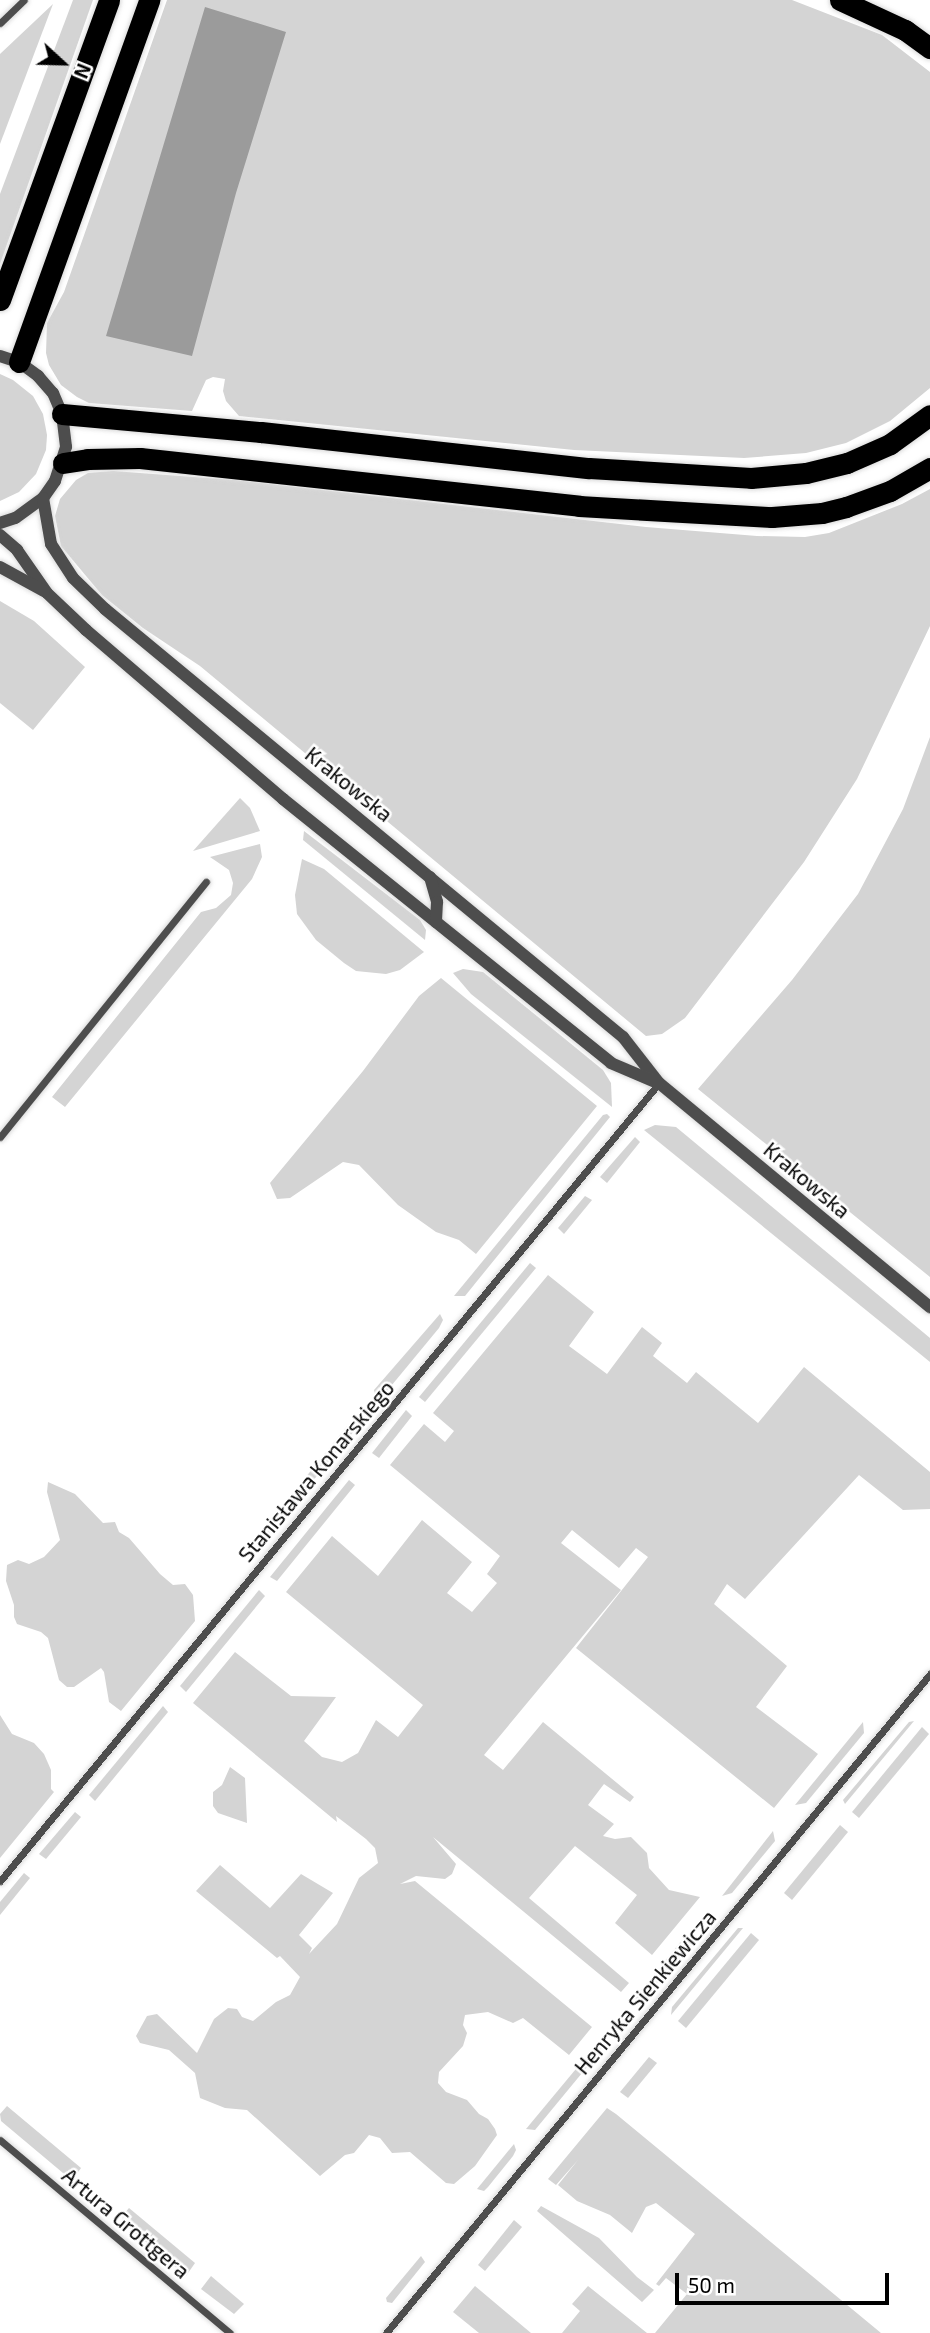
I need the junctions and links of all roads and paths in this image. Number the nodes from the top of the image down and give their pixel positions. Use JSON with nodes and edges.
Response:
{"nodes":[{"id":1,"x":24,"y":0,"type":"edge"},
{"id":2,"x":109,"y":0,"type":"edge"},
{"id":3,"x":149,"y":0,"type":"edge"},
{"id":4,"x":840,"y":0,"type":"edge"},
{"id":5,"x":0,"y":23,"type":"edge"},
{"id":6,"x":930,"y":48,"type":"edge"},
{"id":7,"x":0,"y":300,"type":"edge"},
{"id":8,"x":9,"y":359,"type":"edge"},
{"id":9,"x":62,"y":414,"type":"junction"},
{"id":10,"x":930,"y":415,"type":"edge"},
{"id":11,"x":63,"y":463,"type":"junction"},
{"id":12,"x":930,"y":468,"type":"edge"},
{"id":13,"x":43,"y":498,"type":"junction"},
{"id":14,"x":0,"y":523,"type":"edge"},
{"id":15,"x":0,"y":535,"type":"edge"},
{"id":16,"x":0,"y":567,"type":"edge"},
{"id":17,"x":47,"y":593,"type":"junction"},
{"id":18,"x":429,"y":875,"type":"junction"},
{"id":19,"x":206,"y":883,"type":"dead end"},
{"id":20,"x":436,"y":922,"type":"junction"},
{"id":21,"x":659,"y":1083,"type":"junction"},
{"id":22,"x":0,"y":1137,"type":"edge"},
{"id":23,"x":930,"y":1307,"type":"edge"},
{"id":24,"x":930,"y":1674,"type":"edge"},
{"id":25,"x":0,"y":1881,"type":"edge"},
{"id":26,"x":0,"y":2140,"type":"edge"},
{"id":27,"x":230,"y":2333,"type":"edge"},
{"id":28,"x":386,"y":2333,"type":"edge"}],
"edges":[{"from":1,"to":5,"type":"street"},
{"from":2,"to":7,"type":"highway"},
{"from":3,"to":8,"type":"highway"},
{"from":4,"to":6,"type":"highway"},
{"from":8,"to":9,"type":"street"},
{"from":9,"to":10,"type":"highway"},
{"from":9,"to":11,"type":"street"},
{"from":11,"to":12,"type":"highway"},
{"from":11,"to":13,"type":"street"},
{"from":13,"to":14,"type":"street"},
{"from":13,"to":18,"type":"street","name":"Krakowska"},
{"from":15,"to":17,"type":"street","name":"Krakowska"},
{"from":16,"to":17,"type":"street"},
{"from":17,"to":20,"type":"street","name":"Krakowska"},
{"from":18,"to":20,"type":"street"},
{"from":18,"to":21,"type":"street","name":"Krakowska"},
{"from":19,"to":22,"type":"street"},
{"from":20,"to":21,"type":"street","name":"Krakowska"},
{"from":21,"to":23,"type":"street","name":"Krakowska"},
{"from":21,"to":25,"type":"street","name":"Stanisława Konarskiego"},
{"from":24,"to":28,"type":"street","name":"Henryka Sienkiewicza"},
{"from":26,"to":27,"type":"street","name":"Artura Grottgera"}]}
